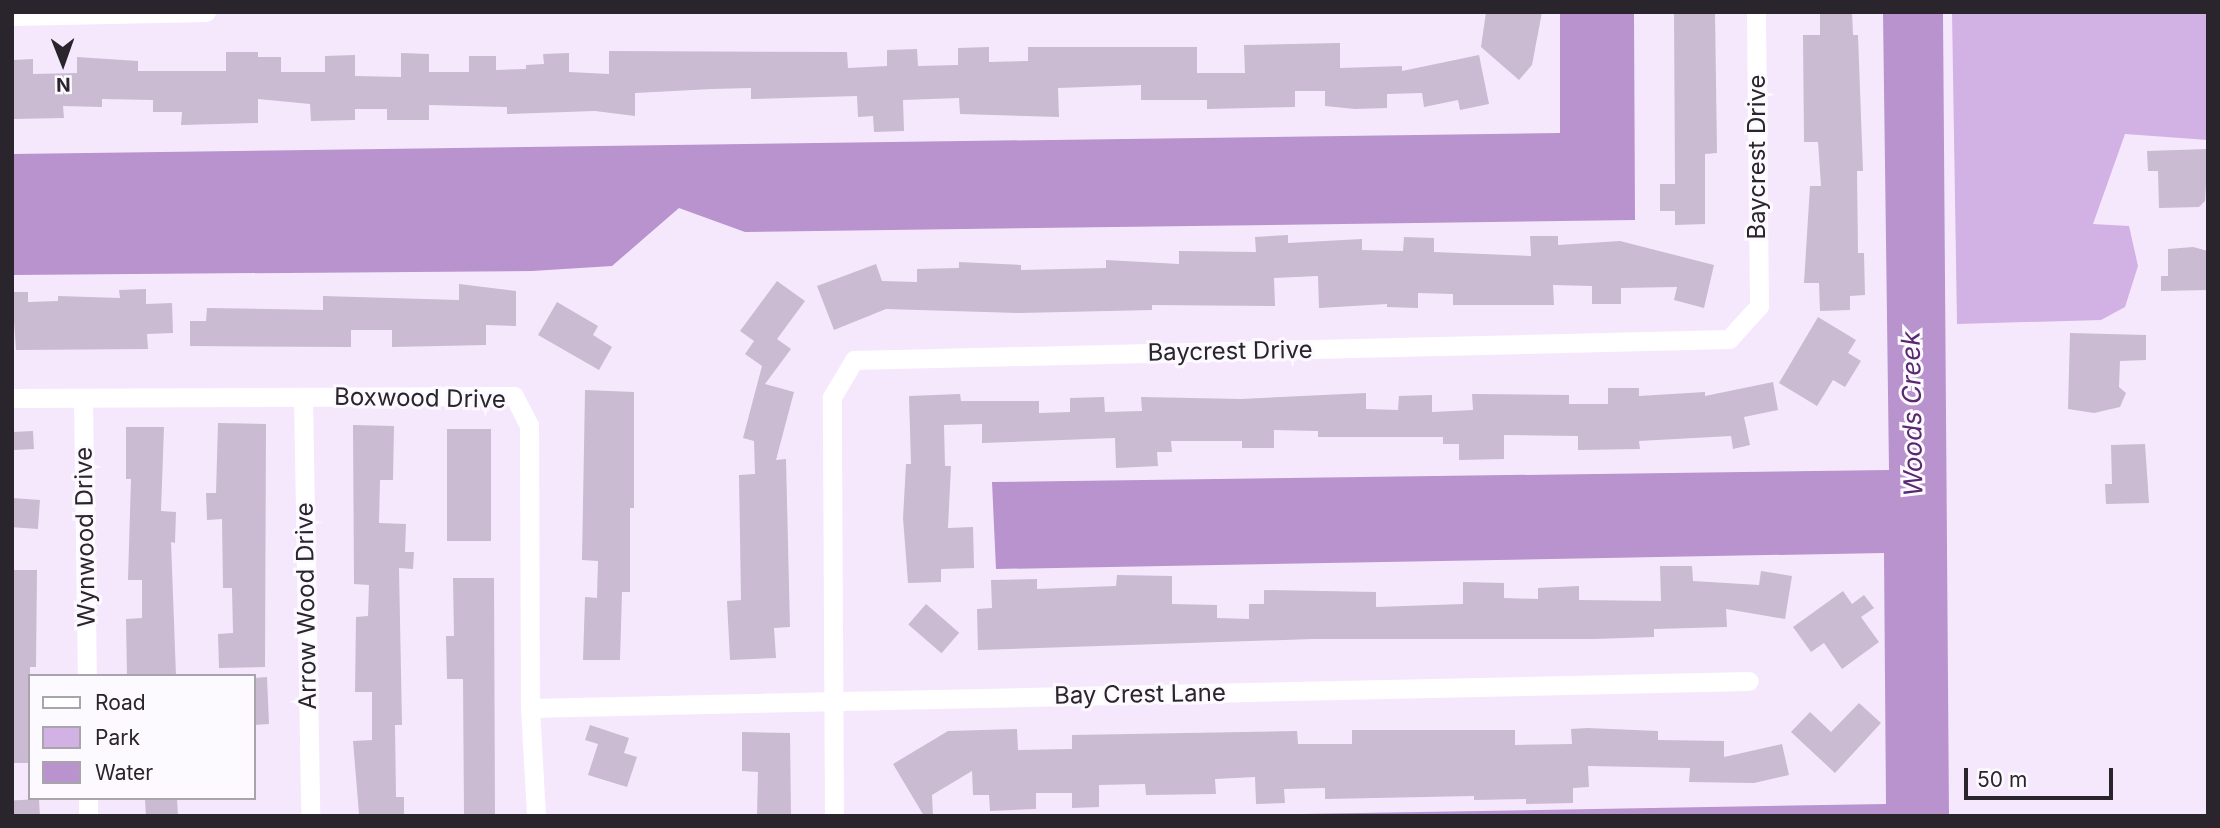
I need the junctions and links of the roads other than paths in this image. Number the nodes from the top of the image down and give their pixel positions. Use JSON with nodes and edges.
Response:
{"nodes":[{"id":1,"x":206,"y":12,"type":"edge"},
{"id":2,"x":1756,"y":12,"type":"edge"},
{"id":3,"x":77,"y":14,"type":"edge"},
{"id":4,"x":12,"y":16,"type":"edge"},
{"id":5,"x":303,"y":397,"type":"junction"},
{"id":6,"x":12,"y":398,"type":"edge"},
{"id":7,"x":83,"y":398,"type":"junction"},
{"id":8,"x":87,"y":674,"type":"edge"},
{"id":9,"x":1749,"y":681,"type":"dead end"},
{"id":10,"x":831,"y":701,"type":"junction"},
{"id":11,"x":530,"y":708,"type":"junction"},
{"id":12,"x":310,"y":816,"type":"edge"},
{"id":13,"x":536,"y":816,"type":"edge"},
{"id":14,"x":834,"y":816,"type":"edge"}],
"edges":[{"from":1,"to":3,"type":"street"},
{"from":2,"to":10,"type":"street","name":"Baycrest Drive"},
{"from":3,"to":4,"type":"street"},
{"from":5,"to":7,"type":"street","name":"Boxwood Drive"},
{"from":5,"to":11,"type":"street","name":"Boxwood Drive"},
{"from":5,"to":12,"type":"street","name":"Arrow Wood Drive"},
{"from":6,"to":7,"type":"street","name":"Boxwood Drive"},
{"from":7,"to":8,"type":"street","name":"Wynwood Drive"},
{"from":9,"to":10,"type":"street","name":"Bay Crest Lane"},
{"from":10,"to":11,"type":"street","name":"Bay Crest Lane"},
{"from":10,"to":14,"type":"street","name":"Baycrest Drive"},
{"from":11,"to":13,"type":"street"}]}
